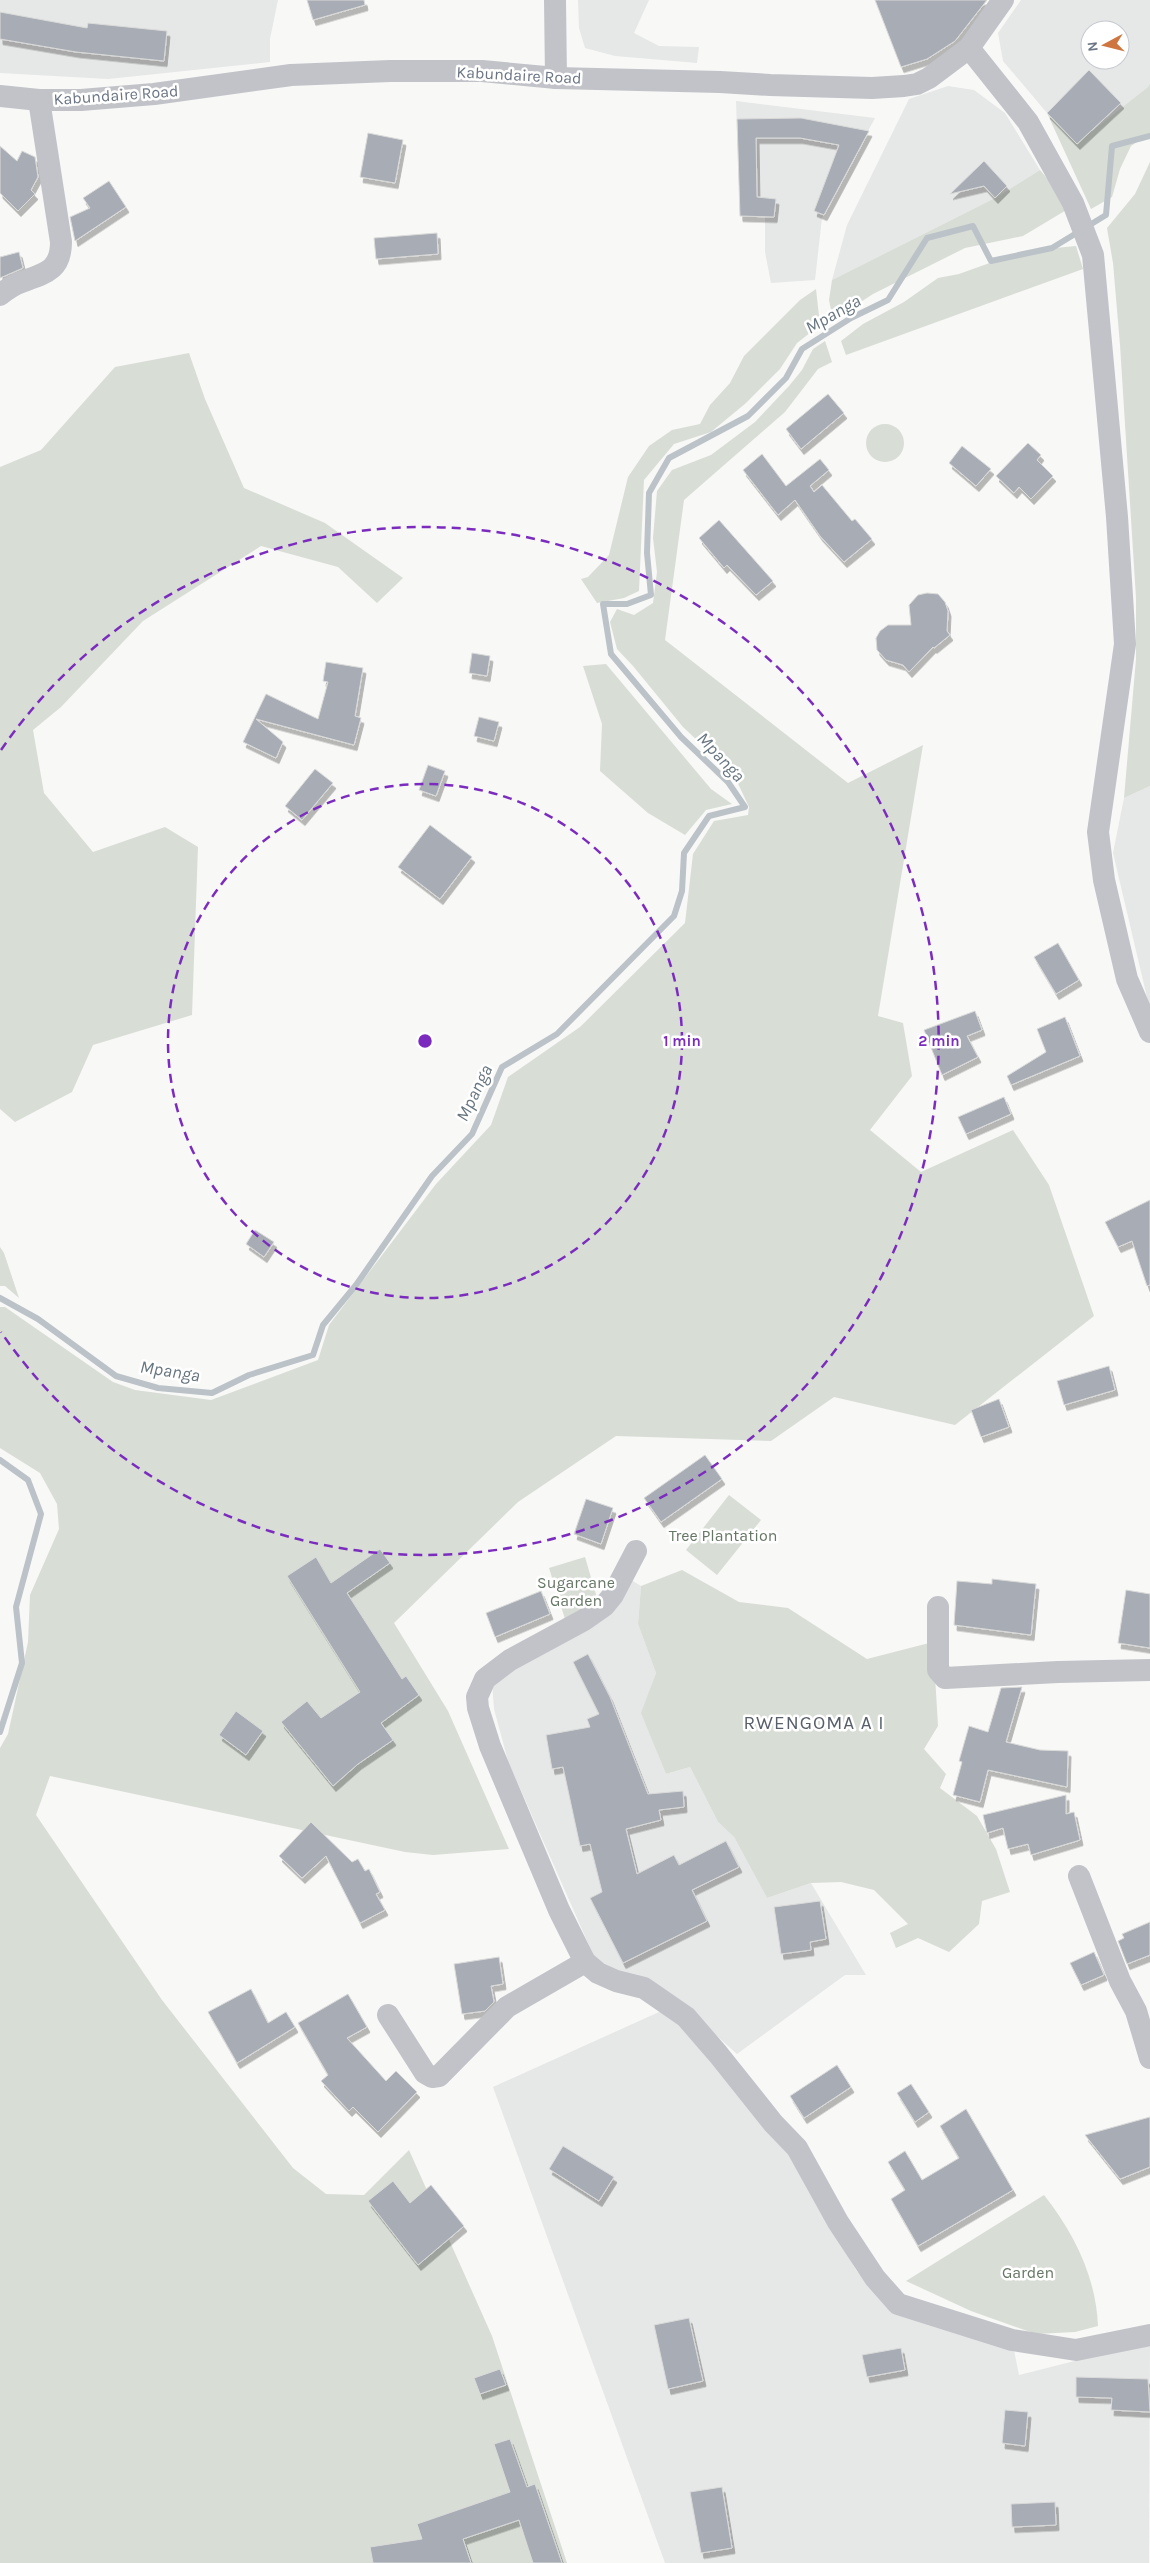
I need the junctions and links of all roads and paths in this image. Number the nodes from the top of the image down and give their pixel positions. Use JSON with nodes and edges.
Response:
{"nodes":[{"id":1,"x":555,"y":0,"type":"edge"},
{"id":2,"x":1004,"y":0,"type":"edge"},
{"id":3,"x":970,"y":48,"type":"junction"},
{"id":4,"x":556,"y":78,"type":"junction"},
{"id":5,"x":0,"y":96,"type":"edge"},
{"id":6,"x":39,"y":100,"type":"junction"},
{"id":7,"x":0,"y":295,"type":"edge"},
{"id":8,"x":1150,"y":1032,"type":"edge"},
{"id":9,"x":636,"y":1551,"type":"dead end"},
{"id":10,"x":938,"y":1607,"type":"dead end"},
{"id":11,"x":1150,"y":1670,"type":"edge"},
{"id":12,"x":1079,"y":1876,"type":"dead end"},
{"id":13,"x":585,"y":1962,"type":"junction"},
{"id":14,"x":388,"y":2015,"type":"dead end"},
{"id":15,"x":1150,"y":2058,"type":"edge"},
{"id":16,"x":1150,"y":2335,"type":"edge"}],
"edges":[{"from":1,"to":4,"type":"street"},
{"from":2,"to":3,"type":"street","name":"Kabundaire Road"},
{"from":3,"to":4,"type":"street","name":"Kabundaire Road"},
{"from":3,"to":8,"type":"street"},
{"from":4,"to":6,"type":"street","name":"Kabundaire Road"},
{"from":5,"to":6,"type":"street","name":"Kabundaire Road"},
{"from":6,"to":7,"type":"street"},
{"from":9,"to":13,"type":"street"},
{"from":10,"to":11,"type":"street"},
{"from":12,"to":15,"type":"street"},
{"from":13,"to":14,"type":"street"},
{"from":13,"to":16,"type":"street"}]}
